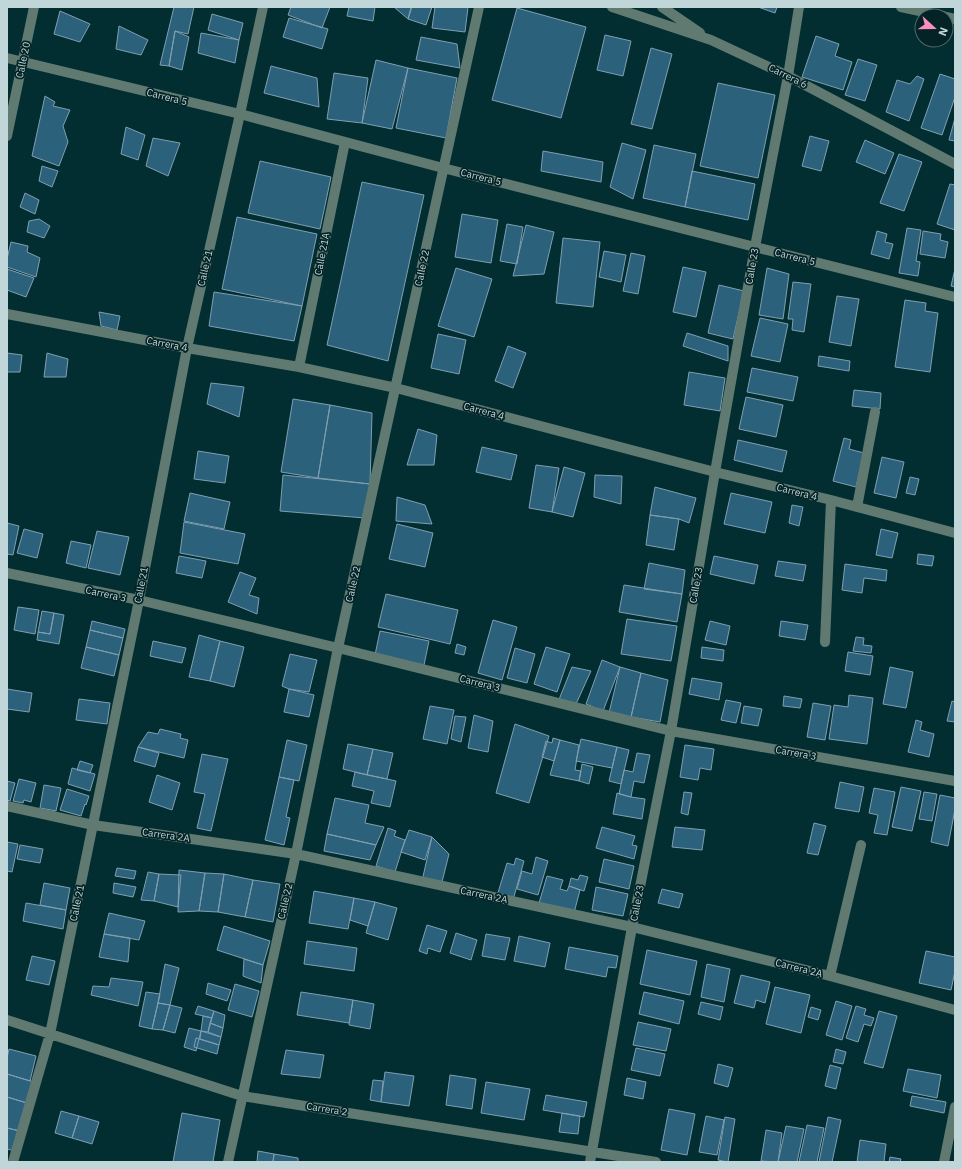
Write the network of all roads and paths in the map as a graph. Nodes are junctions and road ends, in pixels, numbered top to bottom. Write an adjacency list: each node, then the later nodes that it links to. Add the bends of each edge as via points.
1 (34, 7): 11 (street, Calle 20)
2 (262, 7): 13 (street, Calle 21)
3 (479, 7): 17 (street, Calle 22)
4 (612, 7): 9 (street, Carrera 6)
5 (662, 7): 9 (street)
6 (799, 7): 12 (street, Calle 23)
7 (901, 7): 8 (street)
8 (914, 10)
9 (710, 40): 12 (street, Carrera 6)
10 (7, 58): 11 (street, Carrera 5)
11 (22, 62): 13 (street, Carrera 5); 14 (street, Calle 20)
12 (788, 76): 16 (street, Carrera 6); 18 (street, Calle 23)
13 (240, 114): 15 (street, Carrera 5); 21 (street, Calle 21)
14 (7, 136)
15 (345, 142): 17 (street, Carrera 5); 22 (street, Calle 21A)
16 (955, 164)
17 (443, 168): 18 (street, Carrera 5); 23 (street, Calle 22)
18 (755, 247): 19 (street, Carrera 5); 25 (street, Calle 23)
19 (955, 297)
20 (7, 314): 21 (street, Carrera 4)
21 (187, 348): 22 (street, Carrera 4); 30 (street, Calle 21)
22 (299, 367): 23 (street, Carrera 4)
23 (396, 388): 25 (street, Carrera 4); 32 (street, Calle 22)
24 (875, 412): 27 (street)
25 (715, 472): 26 (street, Carrera 4); 33 (street, Calle 23)
26 (831, 500): 27 (street, Carrera 4); 31 (street)
27 (857, 508): 28 (street, Carrera 4)
28 (955, 533)
29 (7, 573): 30 (street, Carrera 3)
30 (139, 600): 32 (street, Carrera 3); 36 (street, Calle 21)
31 (825, 642)
32 (338, 648): 33 (street, Carrera 3); 38 (street, Calle 22)
33 (671, 731): 34 (street, Carrera 3); 39 (street, Calle 23)
34 (955, 781)
35 (7, 806): 36 (street, Carrera 2A)
36 (93, 825): 38 (street, Carrera 2A); 43 (street, Calle 21)
37 (861, 845): 40 (street)
38 (296, 854): 39 (street, Carrera 2A); 44 (street, Calle 22)
39 (632, 928): 40 (street, Carrera 2A); 46 (street, Calle 23)
40 (830, 976): 41 (street, Carrera 2A)
41 (955, 1010)
42 (7, 1020): 43 (street, Carrera 2)
43 (50, 1034): 44 (street, Carrera 2); 47 (street, Calle 21)
44 (242, 1096): 46 (street, Carrera 2); 48 (street, Calle 22)
45 (955, 1107): 51 (street)
46 (591, 1151): 49 (street, Calle 23); 50 (street, Carrera 2)
47 (13, 1162)
48 (228, 1162)
49 (590, 1162)
50 (656, 1162)
51 (944, 1162)

